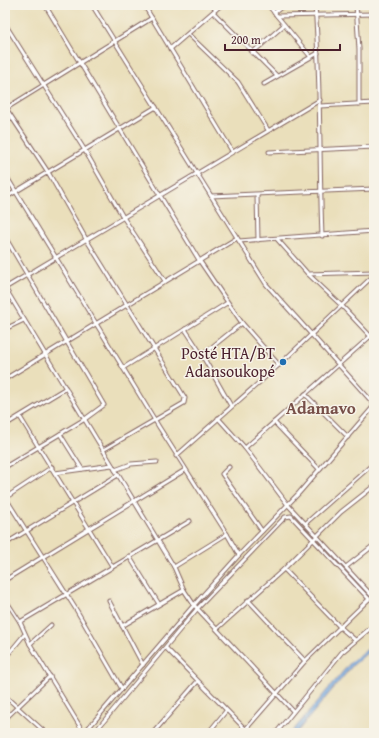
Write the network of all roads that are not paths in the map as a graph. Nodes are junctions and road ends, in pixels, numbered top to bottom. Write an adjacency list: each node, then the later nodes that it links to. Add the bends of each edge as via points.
1 (45, 5): 26 (street)
2 (92, 5): 21 (street)
3 (144, 5): 17 (street)
4 (212, 5): 10 (street)
5 (221, 5): 10 (street)
6 (268, 5): 12 (street)
7 (284, 5): 12 (street)
8 (315, 5): 15 (street)
9 (356, 5): 13 (street)
10 (216, 10): 11 (street)
11 (213, 12): 20 (street); 23 (street)
12 (274, 13): 16 (street)
13 (356, 14): 14 (street); 15 (street); 32 (street)
14 (374, 14)
15 (316, 15): 16 (street); 24 (street)
16 (277, 16): 19 (street)
17 (152, 18): 21 (street); 22 (street)
18 (5, 24): 29 (street)
19 (284, 25): 23 (street); 25 (street)
20 (188, 34): 22 (street); 37 (street, via 238,82)
21 (115, 41): 26 (street); 34 (street)
22 (170, 49): 41 (street)
23 (252, 53): 27 (street)
24 (318, 53): 25 (street); 30 (street)
25 (310, 56): 27 (street)
26 (80, 63): 29 (street); 36 (street)
27 (277, 76): 28 (street)
28 (264, 84)
29 (43, 85): 35 (street); 39 (street)
30 (320, 100): 33 (street); 37 (street)
31 (374, 103): 32 (street)
32 (359, 104): 33 (street)
33 (320, 106): 40 (street)
34 (156, 107): 36 (street); 44 (street)
35 (5, 108): 43 (street)
36 (120, 129): 39 (street); 49 (street)
37 (268, 130): 41 (street)
38 (374, 147): 40 (street)
39 (84, 149): 43 (street); 53 (street)
40 (319, 149): 42 (street); 48 (street)
41 (232, 151): 44 (street)
42 (269, 152)
43 (48, 172): 47 (street); 57 (street)
44 (197, 172): 49 (street); 51 (street)
45 (5, 174): 47 (street)
46 (374, 189): 48 (street)
47 (16, 192): 52 (street); 61 (street)
48 (320, 193): 50 (street); 55 (street)
49 (161, 194): 53 (street); 62 (street)
50 (257, 195): 51 (street); 60 (street)
51 (211, 196): 58 (street)
52 (5, 198)
53 (122, 217): 57 (street); 67 (street)
54 (374, 231): 55 (street)
55 (322, 236): 59 (street)
56 (5, 237): 64 (street)
57 (86, 239): 61 (street); 69 (street)
58 (238, 239): 60 (street); 62 (street); 77 (street, via 266,284)
59 (277, 239): 60 (street); 65 (street)
60 (258, 240)
61 (55, 258): 64 (street); 72 (street)
62 (199, 260): 67 (street); 68 (street)
63 (374, 273): 65 (street); 66 (street)
64 (28, 274): 71 (street, via 5,288); 80 (street)
65 (308, 274): 70 (street)
66 (373, 280): 70 (street)
67 (164, 281): 69 (street)
68 (227, 303): 73 (street); 75 (street)
69 (127, 305): 72 (street); 81 (street)
70 (342, 306): 77 (street); 78 (street)
71 (24, 320): 74 (street); 82 (street)
72 (95, 323): 80 (street); 86 (street)
73 (242, 323): 83 (street); 85 (street)
74 (5, 329)
75 (185, 329): 81 (street); 83 (street)
76 (374, 332): 78 (street)
77 (312, 333): 84 (street); 85 (street)
78 (370, 336): 79 (street); 84 (street)
79 (374, 340)
80 (66, 341): 82 (street); 94 (street, via 104,403 103,408)
81 (154, 349): 86 (street); 95 (street, via 185,400)
82 (45, 353): 87 (street); 88 (street)
83 (202, 355): 91 (street)
84 (340, 364): 89 (street); 90 (street)
85 (279, 365): 91 (street)
86 (123, 368): 95 (street)
87 (5, 379)
88 (66, 388): 92 (street); 94 (street)
89 (305, 394): 96 (street); 99 (street)
90 (374, 405): 99 (street)
91 (232, 406): 93 (street)
92 (20, 417): 97 (street); 100 (street)
93 (218, 418): 101 (street); 103 (street)
94 (85, 419): 98 (street); 102 (street)
95 (154, 420): 102 (street); 103 (street)
96 (274, 422): 101 (street); 113 (street)
97 (5, 425)
98 (60, 434): 100 (street); 110 (street)
99 (348, 437): 113 (street)
100 (39, 447): 107 (street); 109 (street)
101 (245, 448): 120 (street)
102 (103, 450): 106 (street)
103 (176, 456): 112 (street)
104 (157, 462): 111 (street, via 131,464)
105 (374, 463): 122 (street)
106 (112, 465): 110 (street); 111 (street)
107 (52, 467): 114 (street); 117 (street)
108 (228, 467): 124 (street, via 222,474)
109 (5, 468)
110 (82, 469): 114 (street)
111 (115, 470): 115 (street)
112 (185, 470): 118 (street); 126 (street)
113 (320, 470): 120 (street)
114 (55, 473): 119 (street)
115 (118, 475): 118 (street); 119 (street)
116 (374, 486): 127 (street, via 341,512)
117 (5, 498): 125 (street)
118 (134, 501): 123 (street); 128 (street)
119 (73, 502): 123 (street); 125 (street)
120 (288, 505): 122 (street); 124 (street)
121 (190, 521): 128 (street)
122 (306, 523): 127 (street)
123 (89, 528): 134 (street); 135 (street)
124 (262, 531): 132 (street)
125 (26, 532): 130 (street); 134 (street)
126 (227, 534): 132 (street); 136 (street)
127 (317, 536): 129 (street); 137 (street)
128 (157, 540): 133 (street); 136 (street)
129 (312, 540): 138 (street); 144 (street); 149 (street, via 291,516 285,517)
130 (5, 544)
131 (374, 545): 137 (street)
132 (239, 555): 148 (street)
133 (129, 556): 135 (street); 147 (street)
134 (42, 557): 139 (street); 141 (street)
135 (112, 566): 141 (street)
136 (174, 567): 140 (street)
137 (346, 567): 142 (street)
138 (284, 569): 145 (street); 154 (street)
139 (5, 580)
140 (184, 590): 147 (street); 148 (street)
141 (65, 593): 150 (street); 167 (street)
142 (374, 596): 144 (street)
143 (5, 599): 150 (street)
144 (369, 599): 154 (street)
145 (248, 600): 156 (street); 163 (street)
146 (108, 601): 153 (street)
147 (158, 604): 153 (street)
148 (194, 606): 149 (street); 164 (street)
149 (197, 609): 156 (street); 161 (street)
150 (20, 622): 158 (street)
151 (51, 625): 160 (street)
152 (374, 625): 155 (street)
153 (122, 626): 164 (street)
154 (340, 627): 159 (street); 163 (street)
155 (370, 628): 157 (street); 159 (street)
156 (217, 629): 168 (street)
157 (374, 632)
158 (24, 635): 160 (street); 162 (street)
159 (356, 640): 172 (street, via 342,652)
160 (30, 644): 165 (street)
161 (166, 648): 166 (street); 177 (street)
162 (5, 658)
163 (305, 661): 168 (street)
164 (143, 665): 167 (street)
165 (50, 676): 170 (street); 176 (street)
166 (198, 682): 171 (street); 178 (street)
167 (122, 689): 176 (street)
168 (276, 693): 172 (street); 174 (street)
169 (5, 696): 170 (street)
170 (18, 706): 173 (street); 175 (street)
171 (226, 711): 174 (street); 179 (street)
172 (293, 711): 181 (street)
173 (5, 719)
174 (245, 730): 180 (street)
175 (46, 733)
176 (84, 733)
177 (94, 733)
178 (153, 733)
179 (208, 733)
180 (249, 733)
181 (276, 733)

